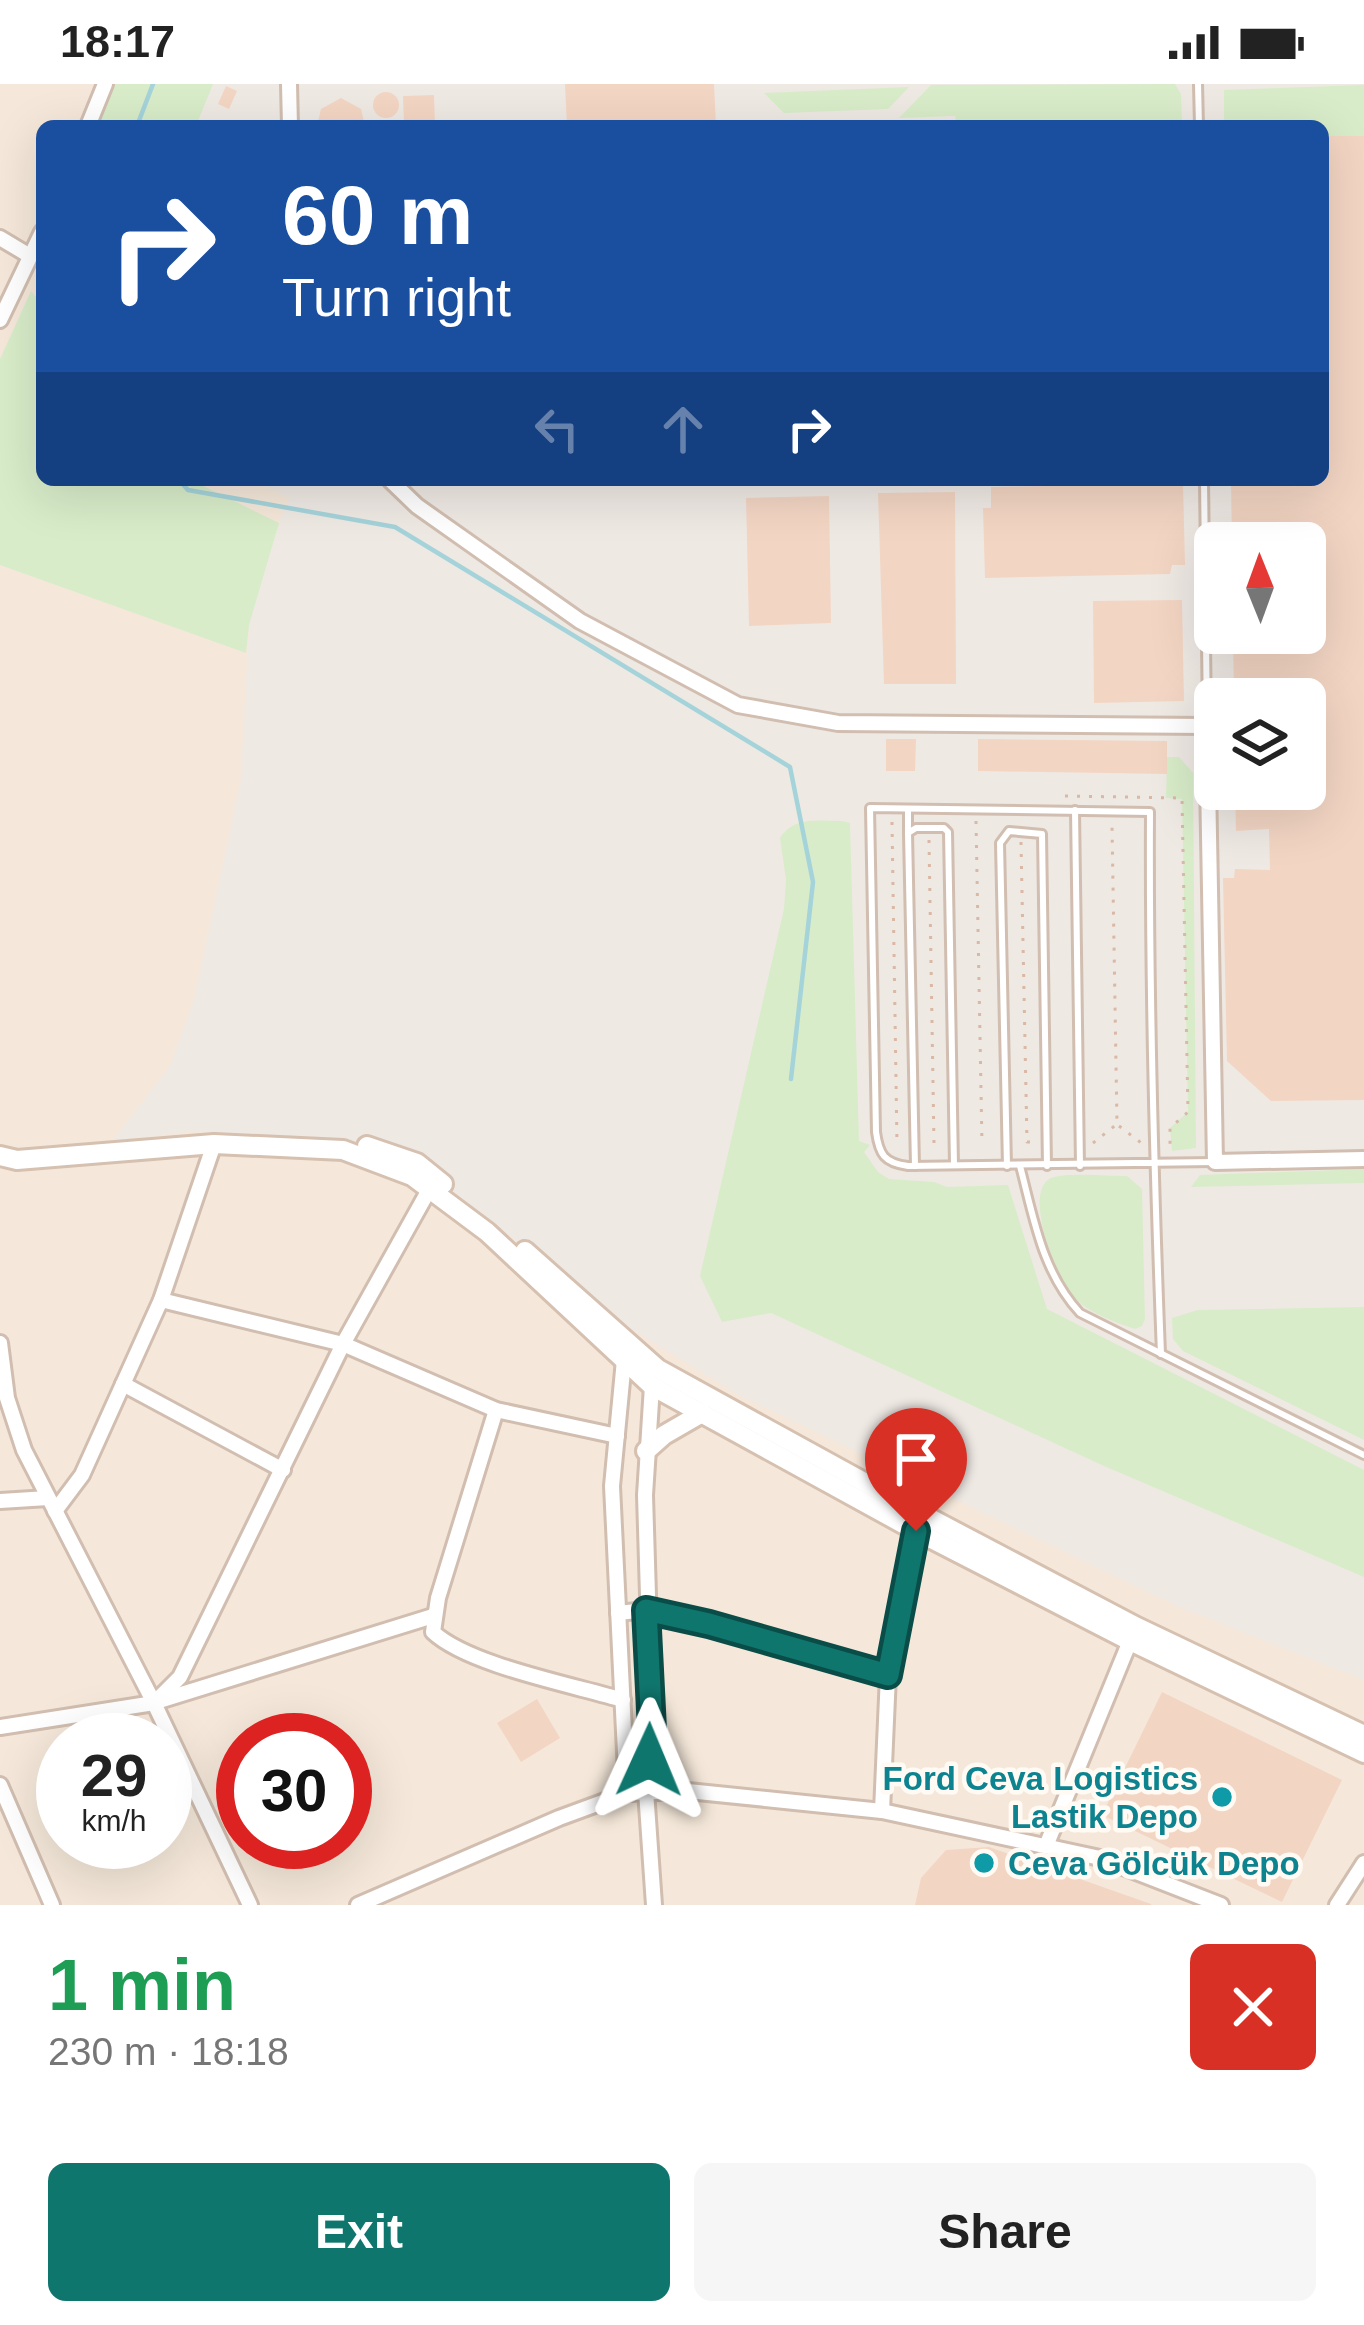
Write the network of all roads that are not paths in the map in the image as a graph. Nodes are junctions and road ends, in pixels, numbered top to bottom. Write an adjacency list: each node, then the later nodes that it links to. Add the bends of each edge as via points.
1 (105, 84): 4 (street)
2 (289, 84): 5 (street)
3 (1198, 84): 6 (lane)
4 (90, 120)
5 (290, 120)
6 (1199, 120)
7 (0, 238): 9 (street)
8 (36, 244): 9 (street)
9 (30, 256): 10 (street)
10 (0, 320)
11 (396, 486): 14 (street, via 580,621 738,705 838,723)
12 (1204, 486): 13 (lane)
13 (1207, 678)
14 (1194, 726)
15 (908, 808): 16 (lane); 20 (lane); 27 (lane, via 870,808 875,1132 882,1156)
16 (934, 809): 17 (lane); 19 (lane)
17 (1075, 810): 26 (lane, via 1150,812); 32 (lane)
18 (1209, 810): 25 (street)
19 (932, 828): 20 (lane); 28 (lane, via 948,832)
20 (908, 833): 27 (lane)
21 (0, 1144): 59 (main road, via 20,1149 194,1131 345,1139 417,1163 658,1369 1137,1627)
22 (214, 1144): 23 (main road); 33 (main road, via 343,1150); 34 (street)
23 (0, 1156)
24 (1364, 1159): 25 (street)
25 (1215, 1162): 26 (lane)
26 (1154, 1165): 32 (lane); 37 (lane)
27 (915, 1166): 28 (lane)
28 (954, 1166): 29 (lane)
29 (1007, 1166): 30 (lane); 31 (lane, via 1000,843 1020,830 1042,834)
30 (1020, 1166): 31 (lane); 37 (lane, via 1058,1289 1080,1313)
31 (1047, 1166): 32 (lane)
32 (1080, 1166)
33 (430, 1188): 36 (street); 38 (main road)
34 (160, 1300): 36 (street); 39 (street)
35 (0, 1343): 41 (street)
36 (343, 1344): 42 (street); 47 (street)
37 (1160, 1354): 46 (lane)
38 (624, 1360): 40 (main road); 44 (street)
39 (123, 1384): 47 (street); 49 (street, via 82,1474)
40 (652, 1386): 43 (main road); 45 (street)
41 (4, 1398): 49 (street)
42 (496, 1410): 44 (street); 53 (street)
43 (702, 1414): 45 (main road); 50 (main road)
44 (617, 1436): 52 (street)
45 (646, 1451): 51 (street)
46 (1364, 1455)
47 (283, 1470): 57 (street, via 180,1677)
48 (0, 1501): 49 (street)
49 (51, 1504): 57 (street)
50 (916, 1531): 54 (main road); 55 (street)
51 (646, 1610): 52 (street); 55 (street); 62 (street)
52 (618, 1613): 56 (street)
53 (433, 1616): 56 (street, via 433,1632 446,1645); 57 (street)
54 (1130, 1641): 60 (main road); 65 (street)
55 (888, 1675): 64 (street)
56 (623, 1700): 63 (street)
57 (154, 1703): 58 (street); 68 (street)
58 (0, 1727)
59 (1364, 1735)
60 (1364, 1753)
61 (0, 1785): 67 (street)
62 (646, 1791): 63 (street); 64 (street); 70 (street)
63 (627, 1793): 69 (street)
64 (882, 1811): 65 (street)
65 (1046, 1846): 71 (street)
66 (1364, 1863): 72 (street)
67 (52, 1905)
68 (250, 1905)
69 (358, 1905)
70 (654, 1905)
71 (1221, 1905)
72 (1337, 1905)

